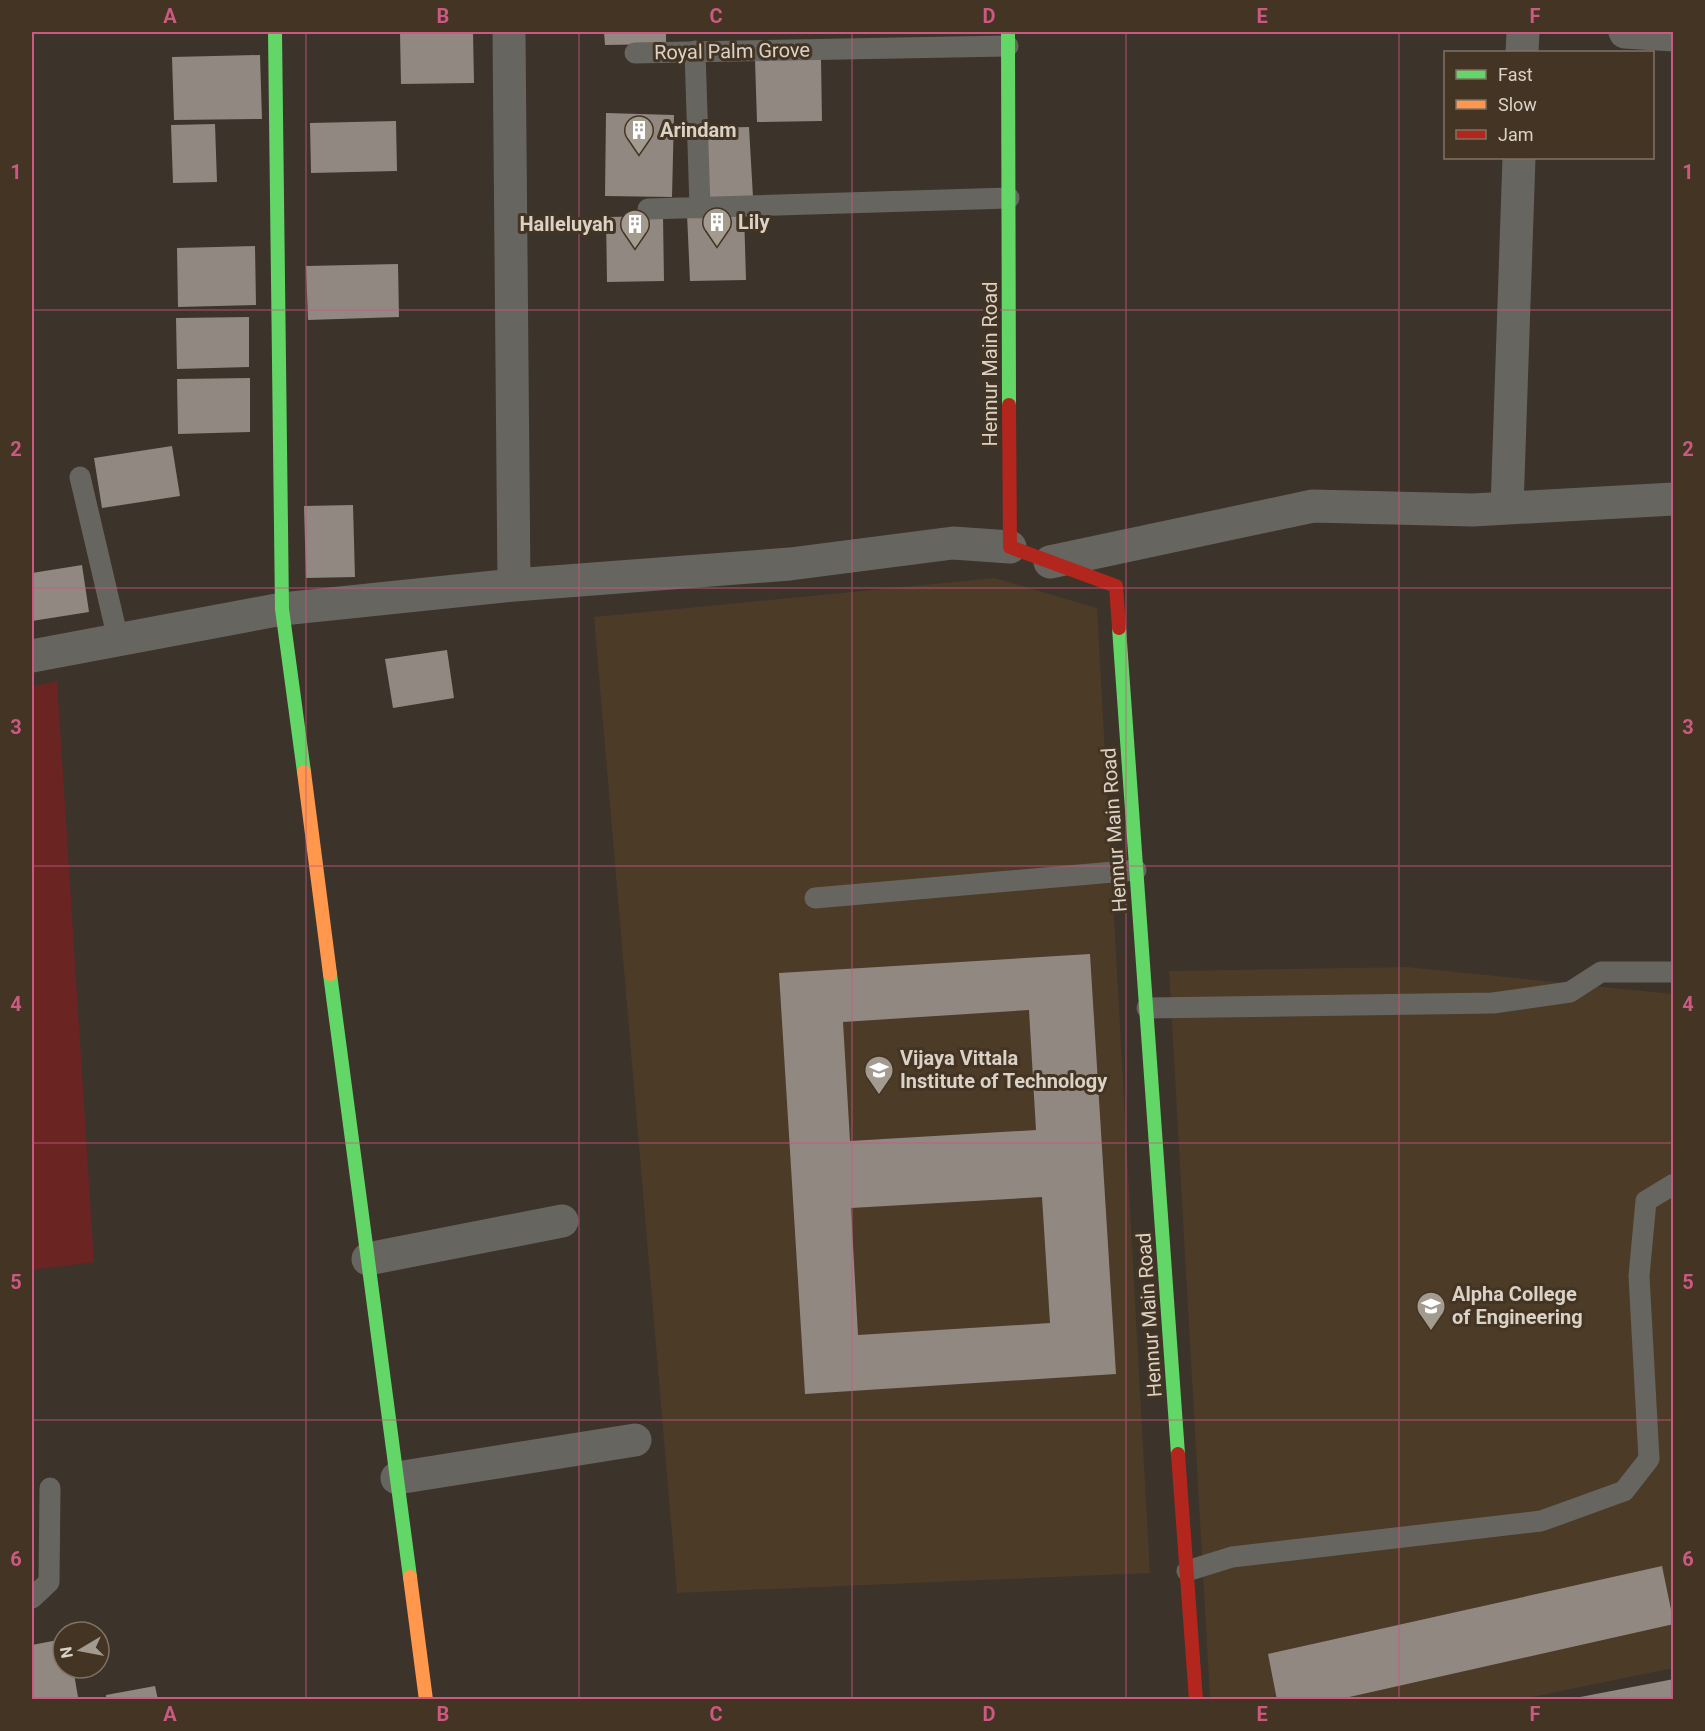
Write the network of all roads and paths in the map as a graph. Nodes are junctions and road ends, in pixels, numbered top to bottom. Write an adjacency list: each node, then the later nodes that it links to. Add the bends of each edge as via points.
1 (276, 32): 20 (main road)
2 (509, 32): 19 (street)
3 (1523, 32): 8 (street)
4 (1624, 32): 5 (street)
5 (1674, 35)
6 (1008, 39): 7 (lane, Royal Palm Grove); 11 (main road, Hennur Main Road)
7 (695, 51): 9 (lane, Royal Palm Grove); 12 (lane)
8 (1522, 51)
9 (635, 53)
10 (1519, 159): 16 (street)
11 (1009, 198): 12 (lane); 17 (main road, Hennur Main Road)
12 (700, 208): 13 (lane)
13 (648, 209)
14 (80, 477): 21 (lane)
15 (1674, 499): 16 (street)
16 (1507, 508): 18 (street, via 1313,506)
17 (1010, 547): 18 (main road, Hennur Main Road); 19 (street, via 953,543 790,564)
18 (1050, 562): 23 (main road, Hennur Main Road, via 1116,586)
19 (514, 585): 20 (street)
20 (282, 609): 21 (street); 29 (main road)
21 (118, 639): 22 (street)
22 (32, 656)
23 (1136, 870): 24 (lane); 26 (main road, Hennur Main Road)
24 (815, 898)
25 (1674, 972): 26 (lane, via 1601,972 1570,992 1493,1003)
26 (1147, 1008): 33 (main road, Hennur Main Road)
27 (1674, 1184): 33 (lane, via 1646,1201 1639,1276 1649,1459 1624,1491 1541,1521 1232,1557)
28 (562, 1221): 29 (street)
29 (368, 1258): 31 (main road)
30 (635, 1440): 31 (street)
31 (397, 1478): 35 (main road)
32 (50, 1488): 34 (lane, via 49,1581)
33 (1187, 1571): 36 (main road, Hennur Main Road)
34 (32, 1598)
35 (426, 1700)
36 (1196, 1700)

